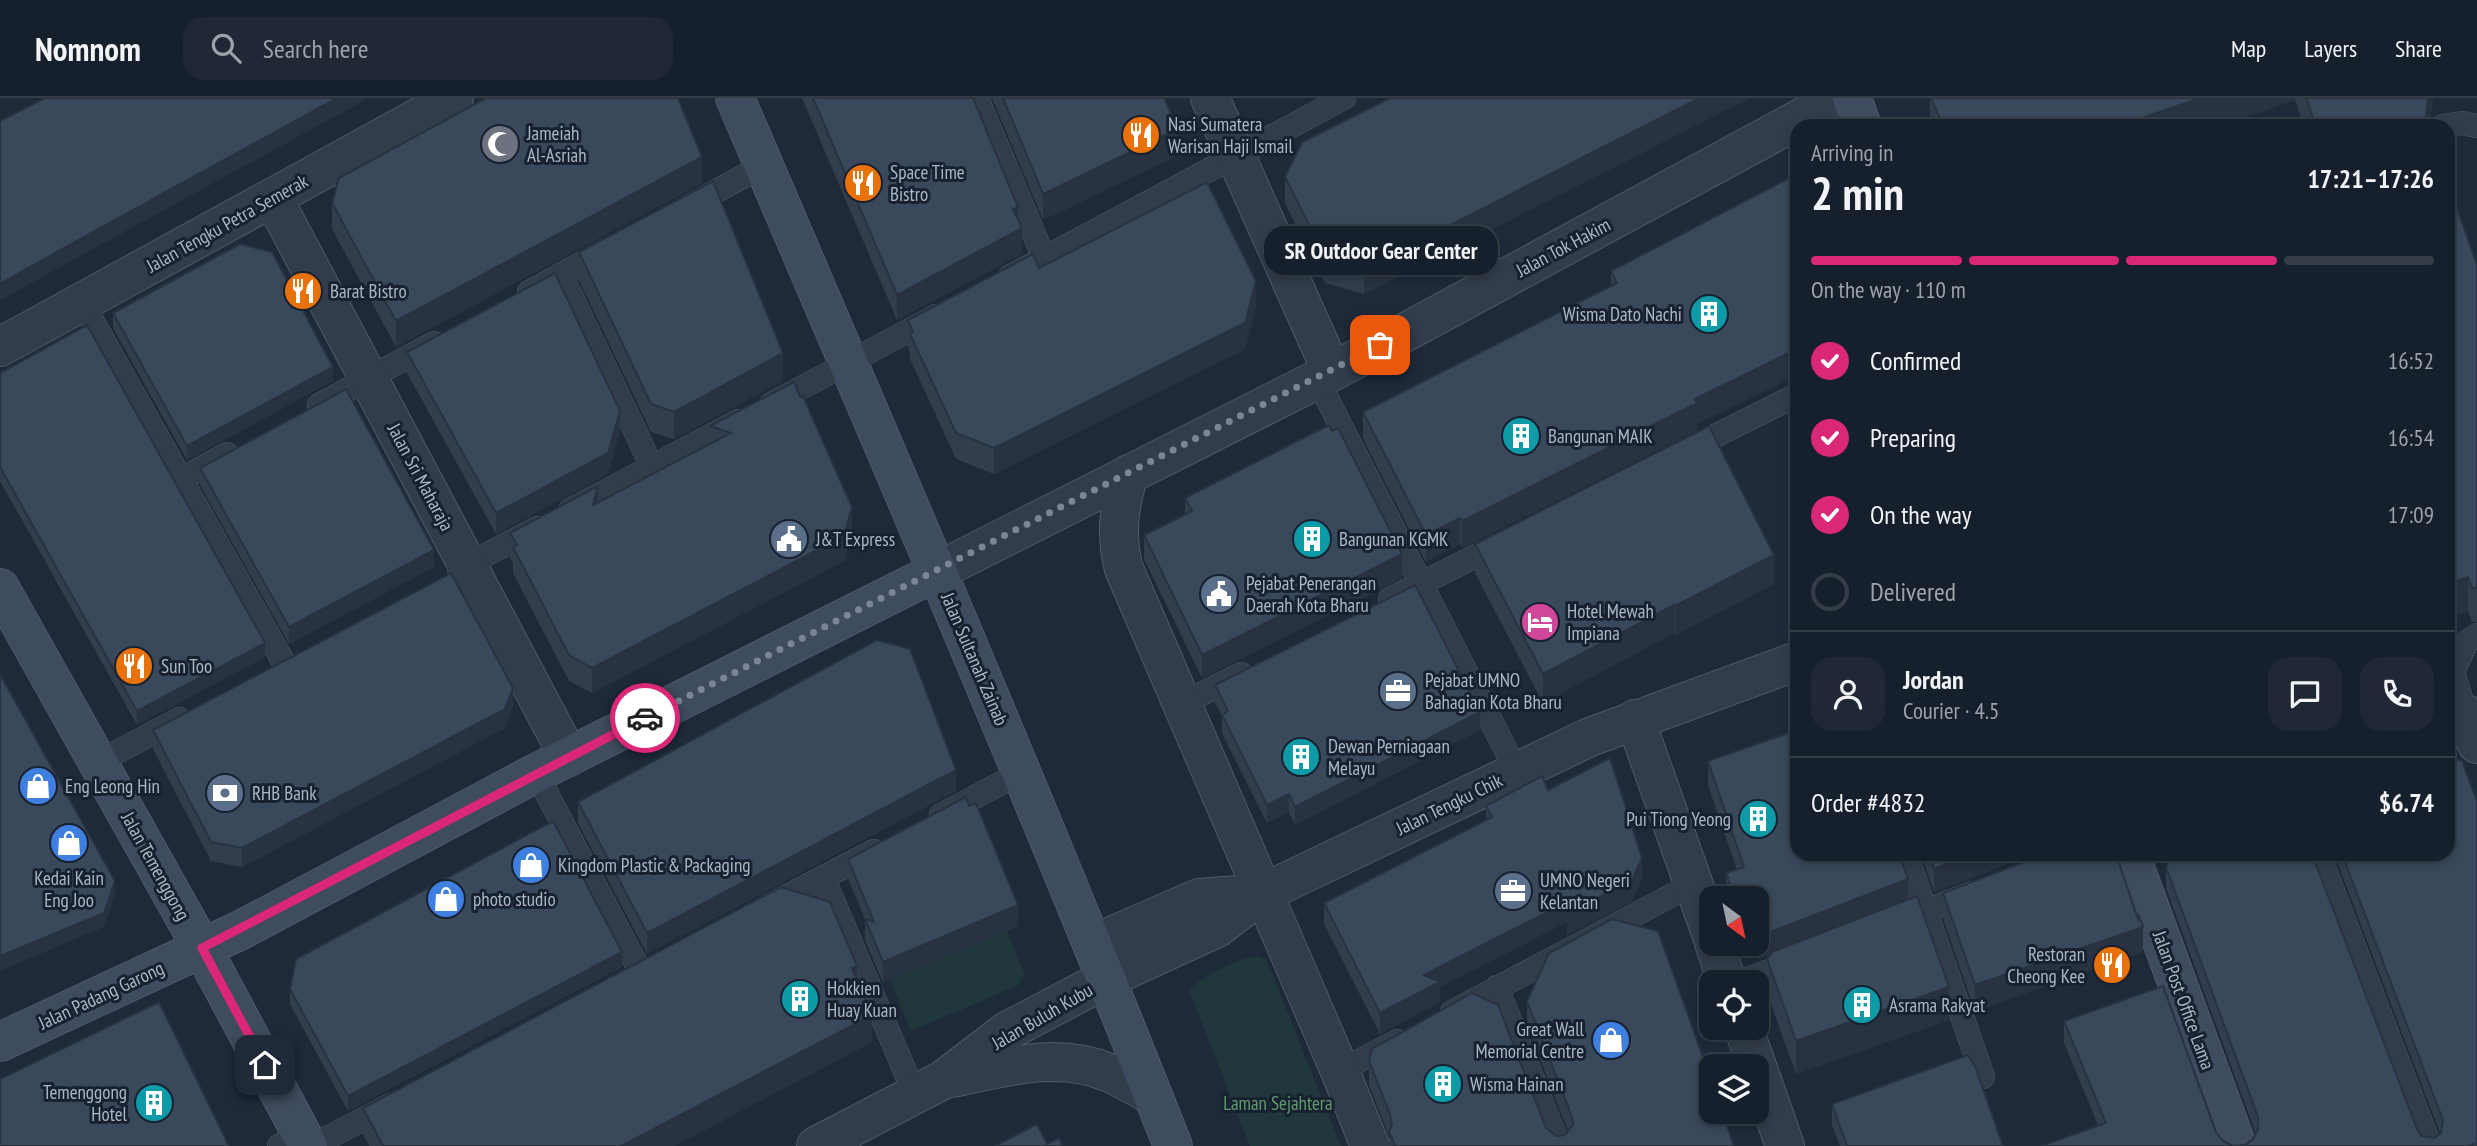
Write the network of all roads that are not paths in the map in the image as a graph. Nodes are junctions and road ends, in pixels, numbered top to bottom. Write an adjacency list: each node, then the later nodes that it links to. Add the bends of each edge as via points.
1 (454, 98): 15 (street, Jalan Tengku Petra Semerak)
2 (735, 98): 14 (street, Jalan Sultanah Zainab)
3 (977, 98): 18 (lane)
4 (1210, 98): 13 (street)
5 (1344, 98): 13 (lane)
6 (1838, 98): 8 (street, Jalan Tok Hakim)
7 (1852, 98): 9 (street)
8 (1799, 119)
9 (1860, 119)
10 (1790, 124): 27 (street, Jalan Tok Hakim)
11 (2455, 124): 12 (lane)
12 (2477, 126)
13 (1236, 156): 18 (lane); 27 (street)
14 (764, 165): 16 (lane); 26 (street, Jalan Sultanah Zainab)
15 (273, 198): 22 (street, Jalan Tengku Petra Semerak); 28 (street, Jalan Sri Maharaja)
16 (669, 216)
17 (621, 242): 19 (lane)
18 (1044, 258): 20 (lane)
19 (561, 274): 21 (lane); 33 (lane)
20 (995, 284)
21 (513, 300)
22 (82, 302): 25 (street, Jalan Tengku Petra Semerak); 35 (lane)
23 (959, 304): 26 (lane)
24 (453, 332): 28 (lane)
25 (0, 347)
26 (849, 362): 33 (lane); 37 (street, Jalan Sultanah Zainab)
27 (1324, 375): 34 (street, Jalan Tok Hakim); 39 (lane)
28 (369, 378): 30 (lane); 38 (street, Jalan Sri Maharaja)
29 (1790, 399): 32 (lane)
30 (298, 416)
31 (251, 441): 35 (lane)
32 (1669, 460)
33 (652, 467): 38 (lane)
34 (1129, 474): 37 (street, Jalan Tok Hakim); 50 (street, via 1121,502 1118,547)
35 (181, 479): 45 (lane)
36 (1520, 534): 39 (lane)
37 (938, 571): 55 (street, Jalan Tok Hakim); 56 (street, Jalan Sultanah Zainab)
38 (455, 572): 55 (street, Jalan Sri Maharaja)
39 (1420, 584): 41 (lane); 57 (lane)
40 (0, 587): 54 (street, Jalan Temenggong)
41 (1373, 608)
42 (2477, 635): 47 (lane, via 2467,642)
43 (309, 650): 45 (lane)
44 (1266, 662): 50 (lane)
45 (284, 663): 48 (lane)
46 (1790, 664): 52 (street, Jalan Tengku Chik)
47 (2455, 668)
48 (261, 675)
49 (2455, 682): 53 (lane)
50 (1182, 704): 66 (street)
51 (203, 706): 54 (lane)
52 (1635, 719): 57 (street, Jalan Tengku Chik); 64 (street)
53 (2464, 726)
54 (98, 762): 72 (street, Jalan Temenggong)
55 (553, 765): 72 (street, Jalan Tok Hakim); 76 (lane)
56 (1022, 772): 58 (lane); 71 (street, Jalan Sultanah Zainab)
57 (1517, 772): 66 (street, Jalan Tengku Chik)
58 (917, 828)
59 (893, 840): 63 (lane)
60 (1908, 861): 68 (lane)
61 (2133, 861): 95 (street, Jalan Post Office Lama)
62 (2322, 861): 96 (lane)
63 (823, 877): 69 (lane); 85 (lane)
64 (1693, 884): 67 (street); 79 (lane)
65 (1991, 885): 68 (lane)
66 (1264, 893): 71 (street, Jalan Tengku Chik, via 1199,898); 77 (street, Jalan Tengku Chik, via 1217,928); 83 (street)
67 (1699, 900)
68 (1926, 911): 70 (lane); 84 (lane)
69 (750, 915)
70 (1876, 930)
71 (1093, 944): 77 (street, Jalan Sultanah Zainab)
72 (202, 948): 82 (street, Jalan Padang Garong); 89 (street, Jalan Temenggong)
73 (1814, 953): 75 (lane)
74 (665, 960): 76 (lane)
75 (1769, 971)
76 (641, 973): 78 (lane)
77 (1108, 978): 85 (street, Jalan Buluh Kubu, via 1007,1031); 87 (street, Jalan Sultanah Zainab)
78 (616, 986)
79 (1497, 987): 80 (lane); 93 (lane)
80 (1437, 1019)
81 (1413, 1032): 83 (lane)
82 (0, 1042)
83 (1340, 1070): 92 (street)
84 (1983, 1077)
85 (929, 1088): 87 (street, Jalan Buluh Kubu, via 1029,1062 1060,1061 1110,1073); 90 (street, Jalan Buluh Kubu)
86 (409, 1095): 89 (lane)
87 (1153, 1096): 91 (street, Jalan Sultanah Zainab)
88 (1769, 1100): 94 (street)
89 (300, 1143)
90 (816, 1146)
91 (1173, 1146)
92 (1370, 1146)
93 (1559, 1146)
94 (1785, 1146)
95 (2237, 1146)
96 (2430, 1146)

